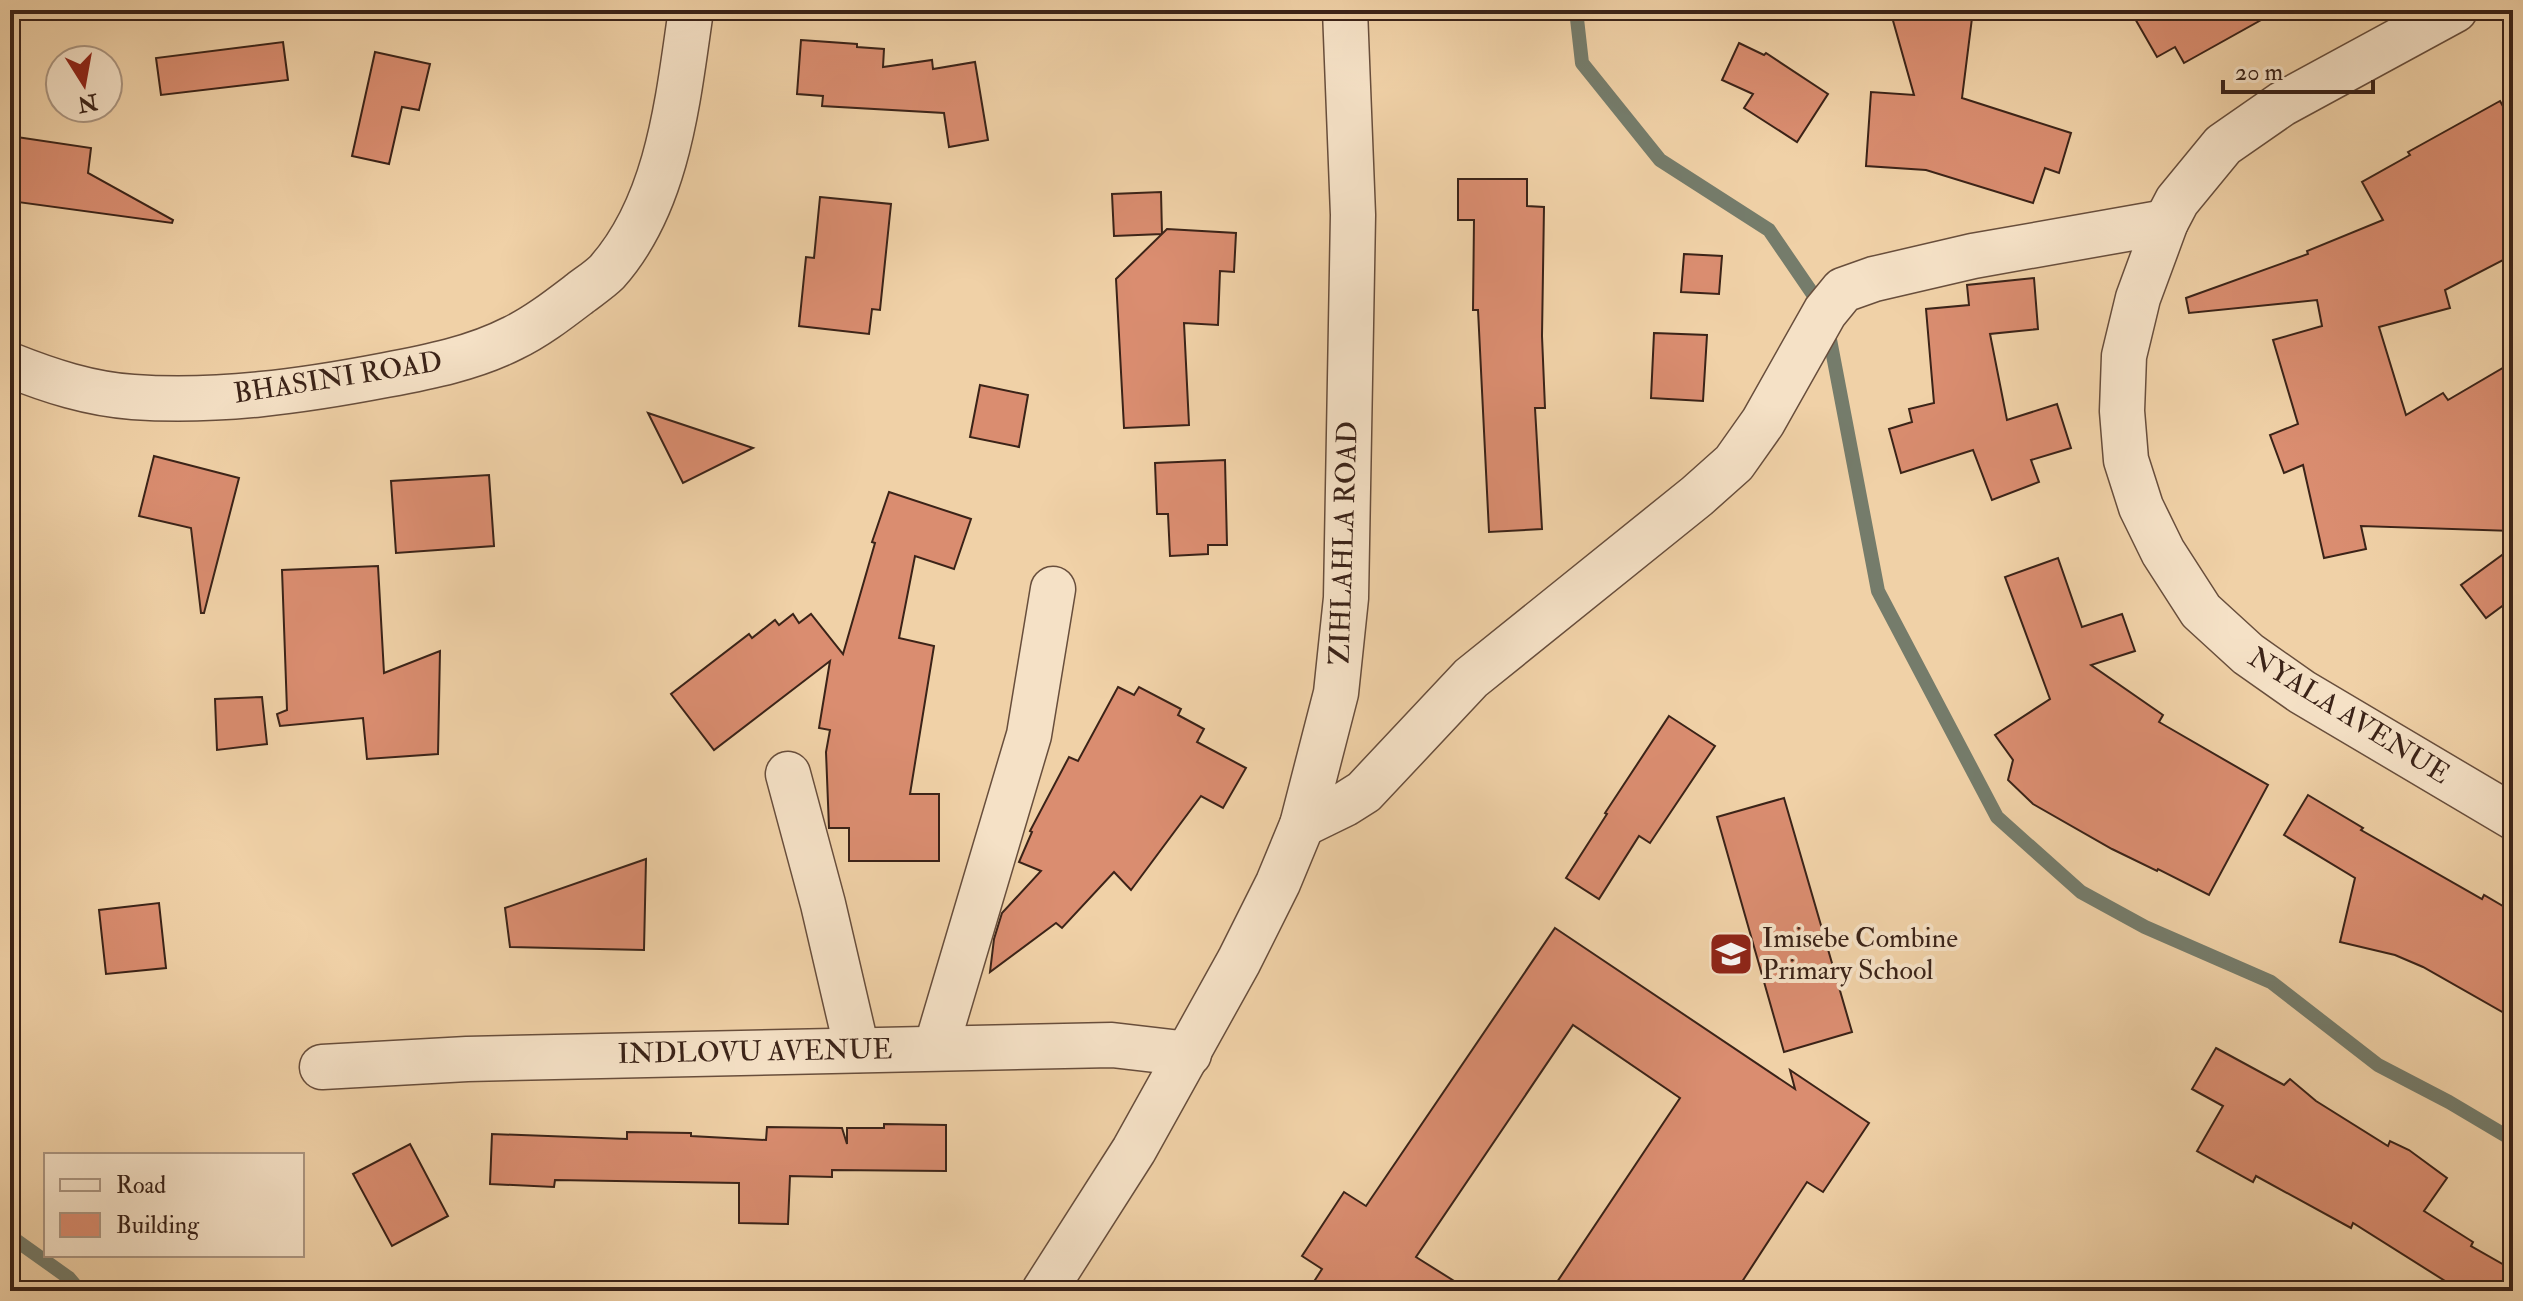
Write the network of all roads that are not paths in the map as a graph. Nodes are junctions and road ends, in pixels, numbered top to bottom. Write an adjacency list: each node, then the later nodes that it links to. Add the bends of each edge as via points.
1 (691, 10): 5 (street, BHASINI ROAD, via 664,164 638,226 606,272 513,339 442,364 383,376 207,398 132,397 74,388)
2 (1345, 10): 9 (street, ZIHLAHLA ROAD, via 1353,215 1346,598 1336,693)
3 (2455, 10): 4 (street, NYALA AVENUE, via 2282,104 2223,145)
4 (2166, 222): 8 (street, NYALA AVENUE, via 2124,356 2122,411 2126,460 2163,552 2201,611 2248,654 2302,692); 9 (street, via 1973,256 1843,290 1734,463 1471,678 1364,792)
5 (10, 365)
6 (1053, 589): 10 (street, via 1029,735)
7 (788, 774): 11 (street)
8 (2513, 817)
9 (1302, 825): 12 (street, ZIHLAHLA ROAD)
10 (936, 1048): 11 (street, INDLOVU AVENUE); 12 (street, INDLOVU AVENUE, via 1112,1045)
11 (857, 1050): 13 (street, INDLOVU AVENUE)
12 (1189, 1054): 14 (street, ZIHLAHLA ROAD)
13 (322, 1067)
14 (1044, 1291)

